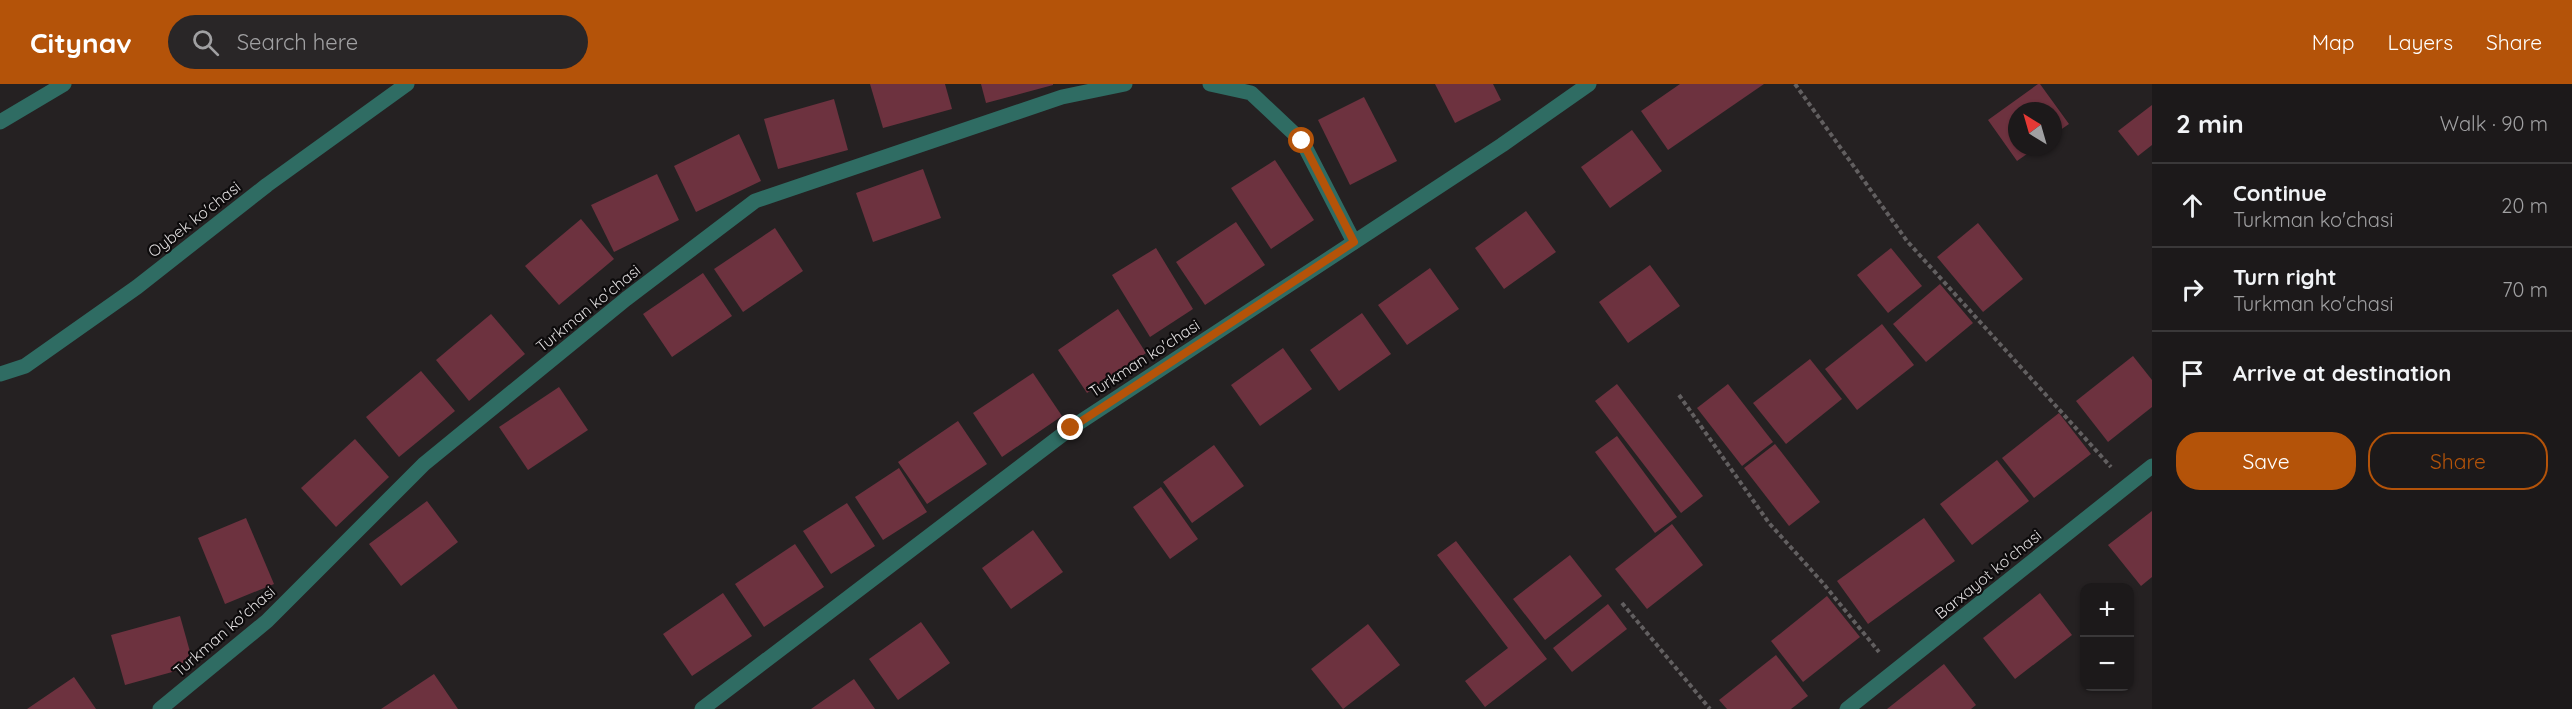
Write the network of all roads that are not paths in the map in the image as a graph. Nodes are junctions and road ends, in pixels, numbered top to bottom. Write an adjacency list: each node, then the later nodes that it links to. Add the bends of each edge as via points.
1 (64, 84): 6 (street)
2 (407, 84): 8 (street, Oybek ko'chasi, via 267,184 137,287 25,366)
3 (1125, 84): 10 (street, Turkman ko'chasi, via 1062,97 755,201 626,299 424,464 267,621)
4 (1210, 84): 7 (street, via 1251,93 1302,141)
5 (1589, 84): 7 (street, Turkman ko'chasi)
6 (0, 122)
7 (1354, 242): 11 (street, Turkman ko'chasi, via 1071,428)
8 (0, 374)
9 (2152, 466): 12 (street, Barxayot ko'chasi)
10 (160, 709)
11 (702, 709)
12 (1847, 709)

